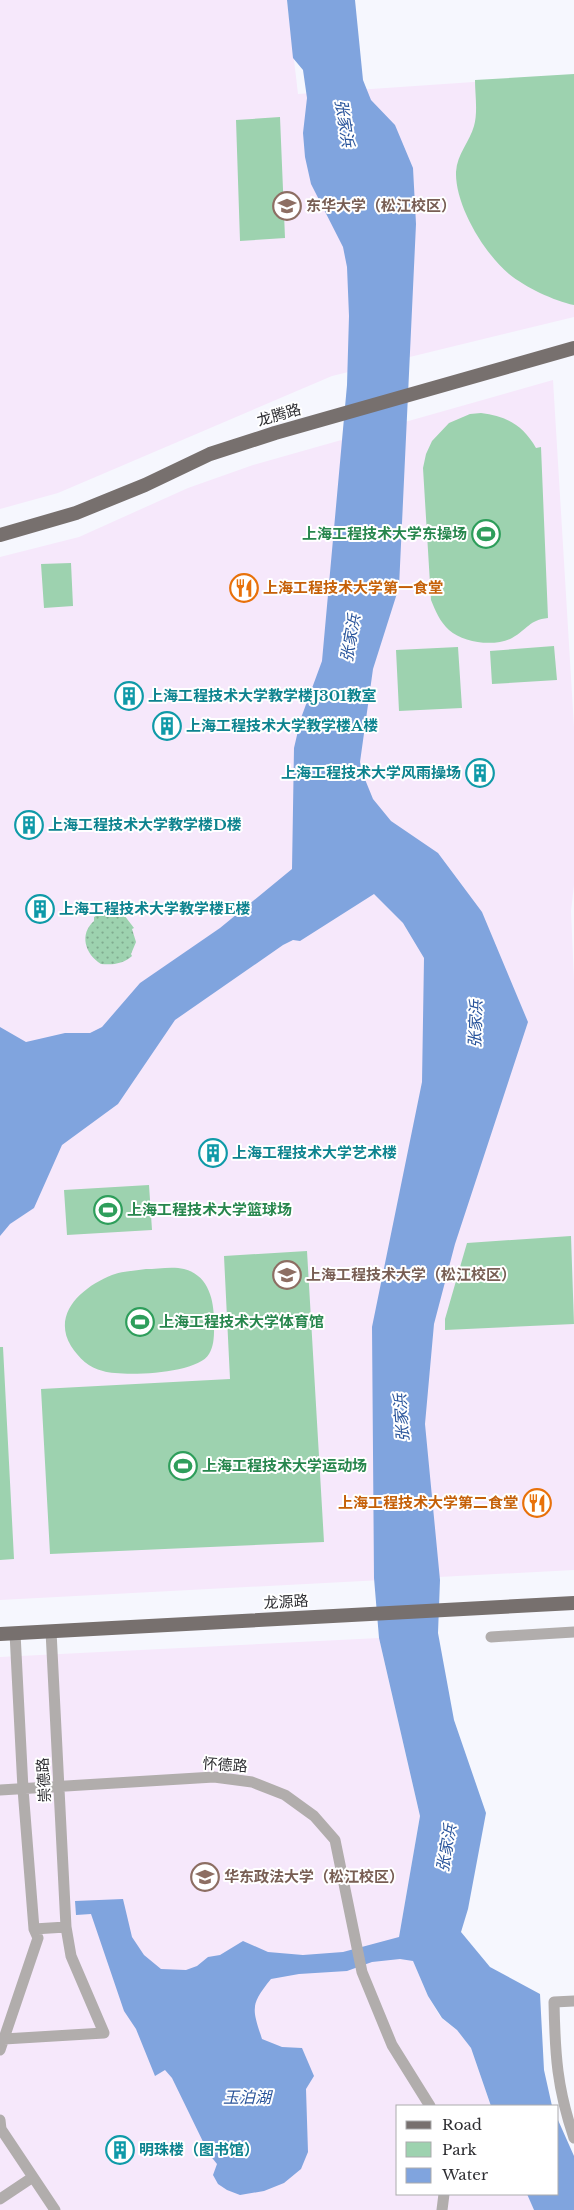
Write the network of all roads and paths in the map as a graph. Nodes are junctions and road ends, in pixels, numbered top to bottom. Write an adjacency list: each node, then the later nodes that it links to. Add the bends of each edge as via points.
1 (574, 348): 2 (main road, 龙腾路, via 210,454 76,513)
2 (0, 535)
3 (574, 1603): 4 (main road, 龙源路)
4 (51, 1632): 6 (main road, 龙源路); 9 (street, 崇德路)
5 (574, 1632): 8 (street)
6 (15, 1633): 7 (main road, 龙源路); 10 (street, 崇德路)
7 (0, 1634)
8 (491, 1637)
9 (59, 1786): 10 (street, 怀德路); 12 (street, 崇德路); 16 (street, 怀德路, via 214,1777 252,1782 285,1795 314,1816 335,1840 362,1972 392,2045)
10 (23, 1789): 11 (street, 怀德路); 13 (street, 崇德路)
11 (0, 1790)
12 (66, 1927): 13 (street); 15 (street, 崇德路, via 71,1956 104,2033)
13 (34, 1929): 15 (street, 崇德路, via 38,1938)
14 (574, 2001): 18 (street, via 554,2002 557,2075)
15 (2, 2044)
16 (429, 2105)
17 (0, 2120): 19 (street, via 1,2129)
18 (574, 2138)
19 (33, 2177): 21 (street); 22 (street)
20 (444, 2196): 23 (street); 24 (street)
21 (0, 2199)
22 (55, 2210)
23 (442, 2210)
24 (453, 2210)

